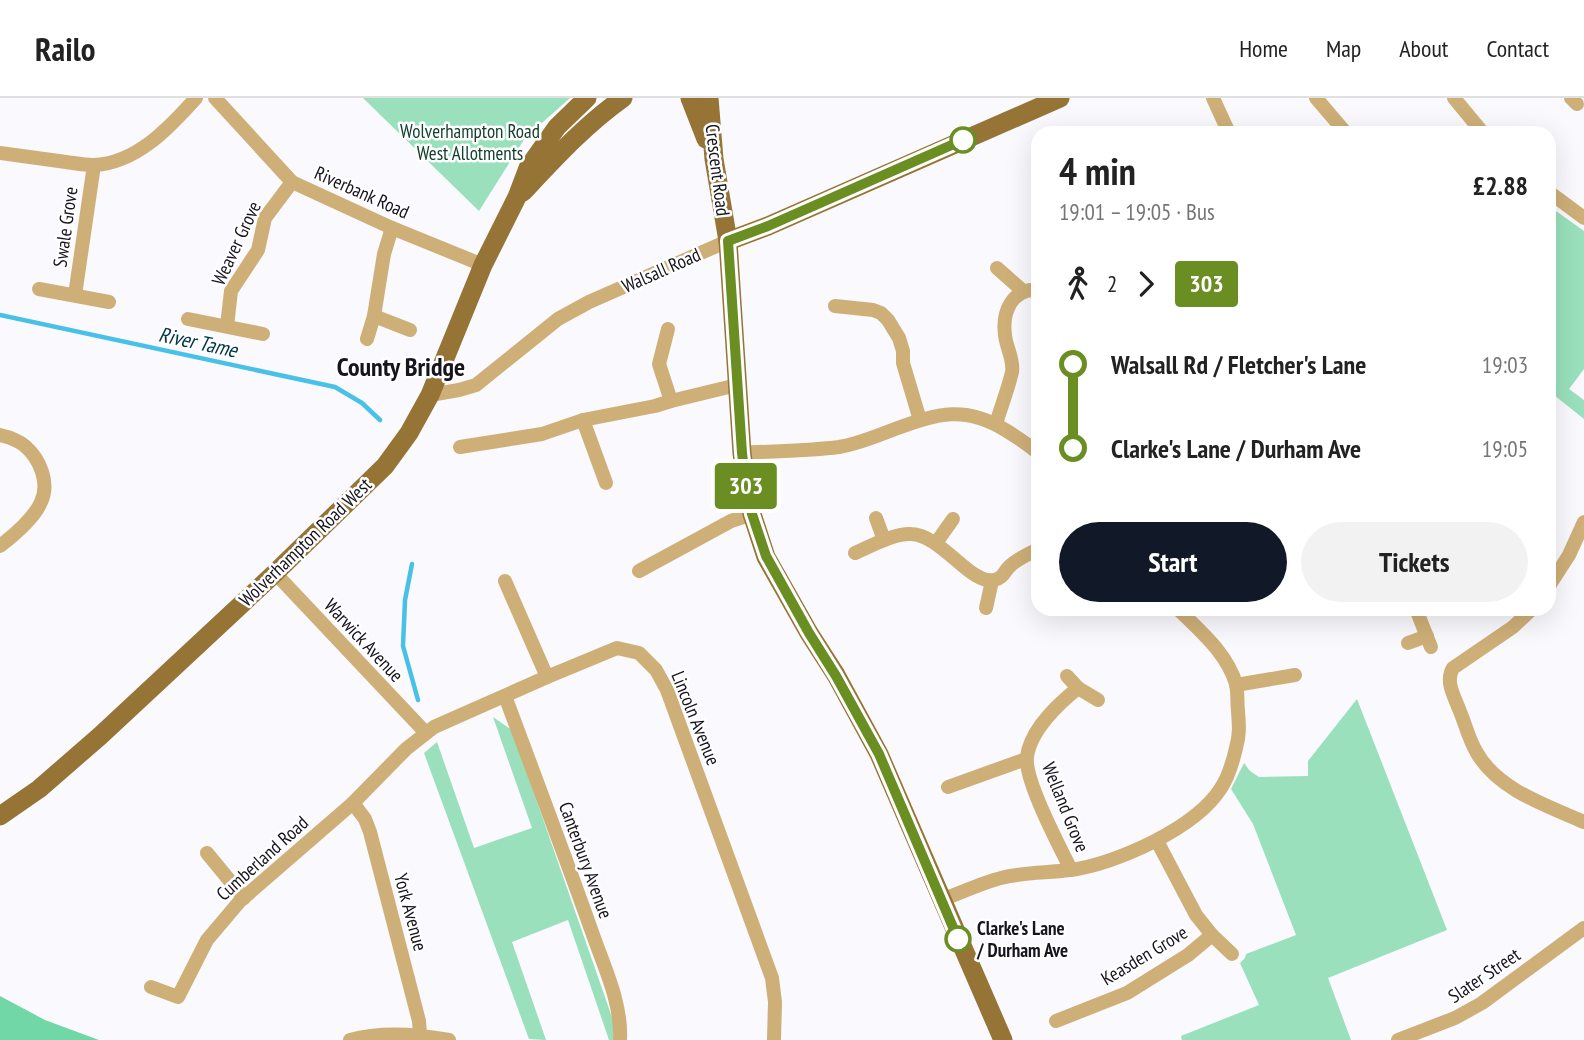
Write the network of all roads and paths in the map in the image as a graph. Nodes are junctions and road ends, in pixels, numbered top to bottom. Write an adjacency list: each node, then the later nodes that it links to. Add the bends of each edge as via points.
1 (197, 98): 16 (street, via 146,146)
2 (215, 98): 17 (street, Riverbank Road)
3 (587, 98): 19 (main road, Wolverhampton Road West, via 542,146)
4 (623, 98): 19 (main road, Wolverhampton Road West, via 567,144)
5 (690, 98): 15 (main road)
6 (709, 98): 15 (main road, Crescent Road)
7 (1213, 98): 11 (street)
8 (1316, 98): 12 (street)
9 (1454, 98): 13 (street)
10 (1049, 100): 22 (main road, Walsall Road)
11 (1226, 126)
12 (1340, 126)
13 (1477, 126)
14 (0, 153): 16 (street)
15 (714, 159): 22 (main road, Crescent Road)
16 (94, 165): 28 (street, Swale Grove)
17 (292, 182): 21 (street, Riverbank Road); 33 (street, Weaver Grove, via 265,218 258,250 231,292)
18 (1556, 196): 20 (street)
19 (517, 197): 23 (main road, Wolverhampton Road West)
20 (1582, 212)
21 (392, 228): 23 (street, Riverbank Road); 31 (street)
22 (728, 241): 38 (main road, Crescent Road); 39 (street, Walsall Road, via 558,319 476,385)
23 (483, 265): 39 (main road, Wolverhampton Road West)
24 (998, 268): 27 (street)
25 (39, 289): 28 (street)
26 (1031, 290): 27 (street)
27 (1023, 291): 43 (street, via 1010,304 1004,323 1012,369)
28 (75, 295): 29 (street)
29 (109, 302)
30 (835, 306): 42 (street, via 873,310 888,320 899,338)
31 (374, 316): 34 (street); 37 (street)
32 (188, 319): 33 (street)
33 (226, 326): 36 (street)
34 (410, 330)
35 (668, 330): 40 (street, via 659,364)
36 (263, 334)
37 (368, 339)
38 (737, 385): 40 (street); 47 (main road, Crescent Road)
39 (430, 395): 59 (main road, Wolverhampton Road West, via 385,466)
40 (671, 401): 41 (street)
41 (583, 420): 46 (street, via 542,434); 48 (street)
42 (920, 420): 43 (street, via 959,414); 47 (street, via 839,447)
43 (996, 424): 45 (street)
44 (0, 435): 55 (street, via 26,447 41,467 44,485 41,502 20,530)
45 (1031, 446)
46 (460, 447)
47 (742, 453): 49 (main road, Crescent Road)
48 (606, 483)
49 (752, 514): 58 (street); 85 (main road, Crescent Road, via 766,556 879,754)
50 (876, 518): 53 (street)
51 (953, 519): 54 (street)
52 (1584, 522): 60 (street)
53 (884, 540): 54 (street, via 909,534); 56 (street)
54 (936, 543): 62 (street, via 981,579)
55 (0, 546)
56 (855, 553)
57 (1031, 553): 62 (street)
58 (639, 572)
59 (275, 573): 75 (street, Warwick Avenue); 79 (main road, Wolverhampton Road West, via 100,736)
60 (1556, 575)
61 (505, 581): 70 (street)
62 (992, 581): 63 (street)
63 (986, 608)
64 (1185, 616): 71 (street, via 1227,663)
65 (1419, 616): 67 (street, via 1429,642)
66 (1525, 616): 80 (street, via 1453,668 1451,689 1478,754 1496,775 1520,794)
67 (1408, 643)
68 (1295, 675): 71 (street)
69 (1067, 676): 72 (street)
70 (547, 677): 73 (street, Lincoln Avenue); 95 (street, Lincoln Avenue, via 617,648 639,653 656,670 772,978)
71 (1236, 685): 81 (street, via 1240,734 1221,788 1190,820)
72 (1078, 688): 74 (street); 76 (street, Welland Grove, via 1037,732)
73 (505, 696): 75 (street, Lincoln Avenue); 94 (street, Canterbury Avenue, via 616,1003)
74 (1098, 701)
75 (426, 733): 78 (street, Lincoln Avenue)
76 (1026, 759): 77 (street, Welland Grove); 83 (street, Welland Grove, via 1036,795)
77 (948, 787)
78 (353, 803): 84 (street, Cumberland Road); 91 (street, York Avenue, via 370,832)
79 (0, 816)
80 (1584, 822)
81 (1157, 841): 83 (street); 87 (street, Keasden Grove, via 1196,915)
82 (207, 853): 84 (street)
83 (1071, 870): 85 (street, via 1001,878)
84 (244, 898): 89 (street, Cumberland Road, via 207,940 178,997)
85 (942, 900): 96 (main road, Crescent Road)
86 (1584, 928): 97 (street, Slater Street, via 1482,1003)
87 (1212, 935): 88 (street, Keasden Grove); 90 (street, Keasden Grove, via 1127,993)
88 (1232, 954)
89 (151, 987)
90 (1056, 1021)
91 (420, 1034): 92 (street); 93 (street)
92 (350, 1040)
93 (449, 1040)
94 (620, 1040)
95 (774, 1040)
96 (1003, 1040)
97 (1398, 1040)

